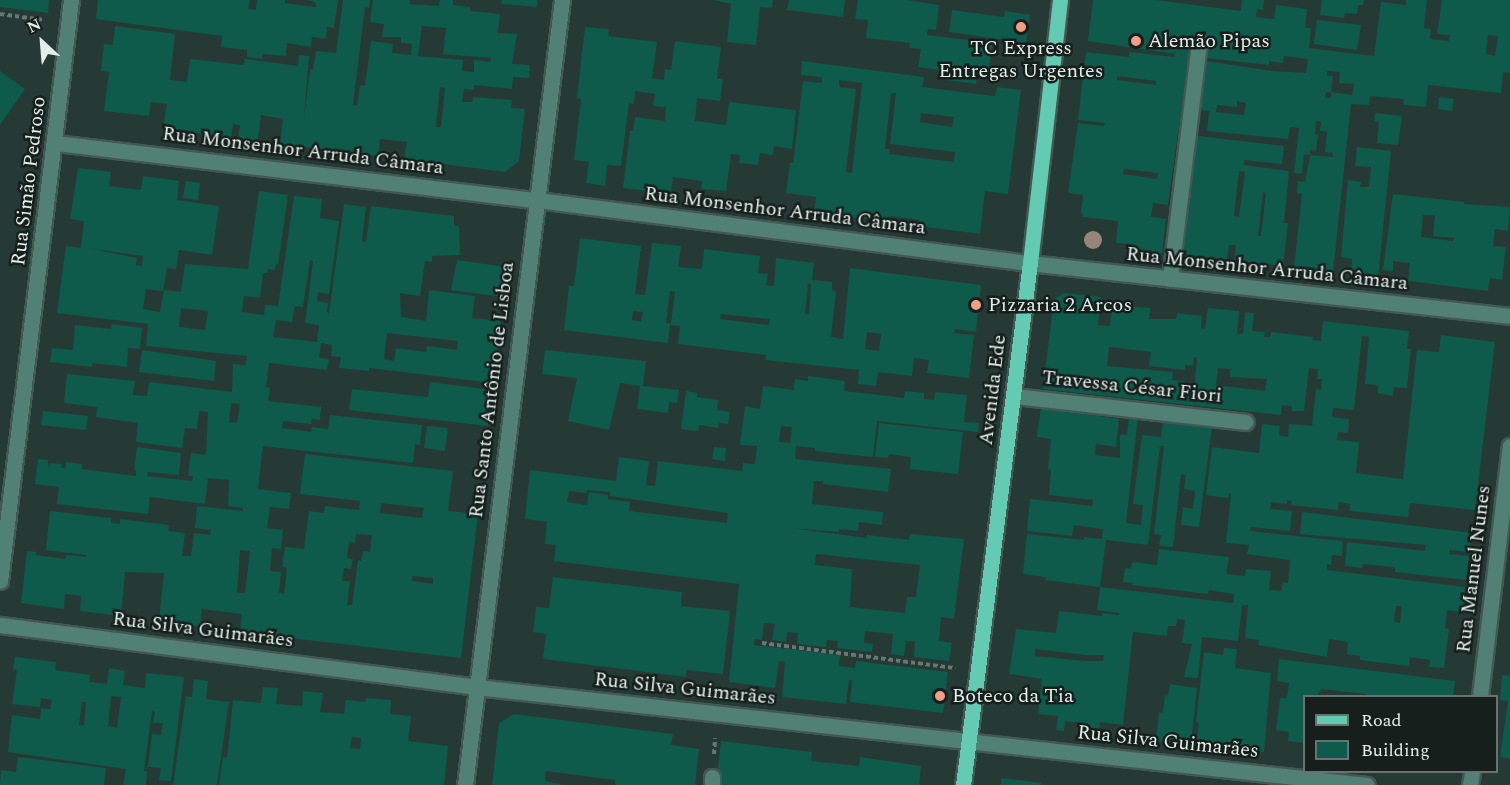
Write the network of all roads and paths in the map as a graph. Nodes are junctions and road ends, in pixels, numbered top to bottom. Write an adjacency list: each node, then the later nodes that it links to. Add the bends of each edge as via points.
1 (71, 0): 5 (street, Rua Simão Pedroso)
2 (562, 0): 8 (street, Rua Santo Antônio de Lisboa)
3 (1060, 0): 9 (main road, Avenida Ede)
4 (0, 14): 5 (path)
5 (69, 23): 7 (street, Rua Simão Pedroso)
6 (1199, 43): 10 (street)
7 (56, 142): 8 (street, Rua Monsenhor Arruda Câmara); 15 (street, Rua Simão Pedroso)
8 (537, 200): 9 (street, Rua Monsenhor Arruda Câmara); 19 (street, Rua Santo Antônio de Lisboa)
9 (1030, 263): 10 (street, Rua Monsenhor Arruda Câmara); 12 (main road, Avenida Ede)
10 (1170, 279): 11 (street, Rua Monsenhor Arruda Câmara)
11 (1510, 316)
12 (1014, 396): 13 (street, Travessa César Fiori); 18 (main road, Avenida Ede)
13 (1246, 422)
14 (1510, 446): 20 (street, Rua Manuel Nunes)
15 (0, 581)
16 (0, 625): 19 (street, Rua Silva Guimarães)
17 (762, 643): 18 (path)
18 (978, 671): 22 (main road, Avenida Ede)
19 (476, 687): 21 (street, Rua Silva Guimarães); 24 (street, Rua Santo Antônio de Lisboa)
20 (1480, 695)
21 (716, 713): 22 (street, Rua Silva Guimarães); 23 (path)
22 (968, 741): 25 (main road, Avenida Ede); 26 (street, Rua Silva Guimarães)
23 (712, 781)
24 (465, 785)
25 (963, 785)
26 (1367, 785)

